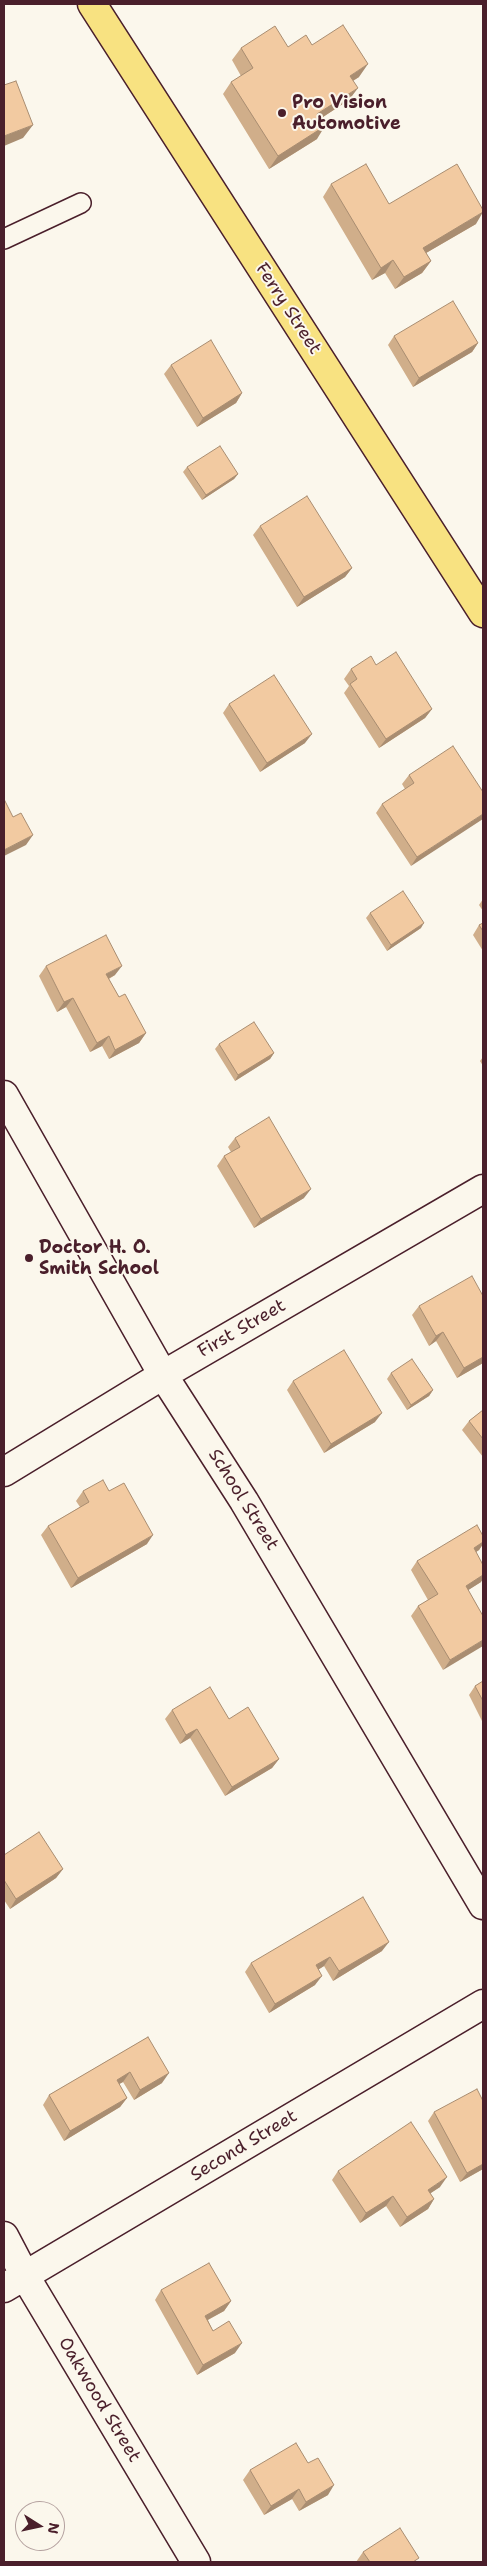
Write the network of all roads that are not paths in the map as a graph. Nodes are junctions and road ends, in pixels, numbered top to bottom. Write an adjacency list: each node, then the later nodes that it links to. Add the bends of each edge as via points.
1 (92, 4): 4 (main road, Ferry Street)
2 (81, 203): 3 (lane)
3 (4, 239)
4 (483, 613)
5 (4, 1095): 7 (street, School Street)
6 (483, 1189): 7 (street, First Street)
7 (163, 1375): 8 (street, First Street); 9 (street, School Street, via 244,1501)
8 (4, 1472)
9 (483, 1905)
10 (483, 2004): 12 (street, Second Street)
11 (4, 2236): 12 (street, Oakwood Street)
12 (14, 2282): 13 (street, Oakwood Street)
13 (196, 2562)

